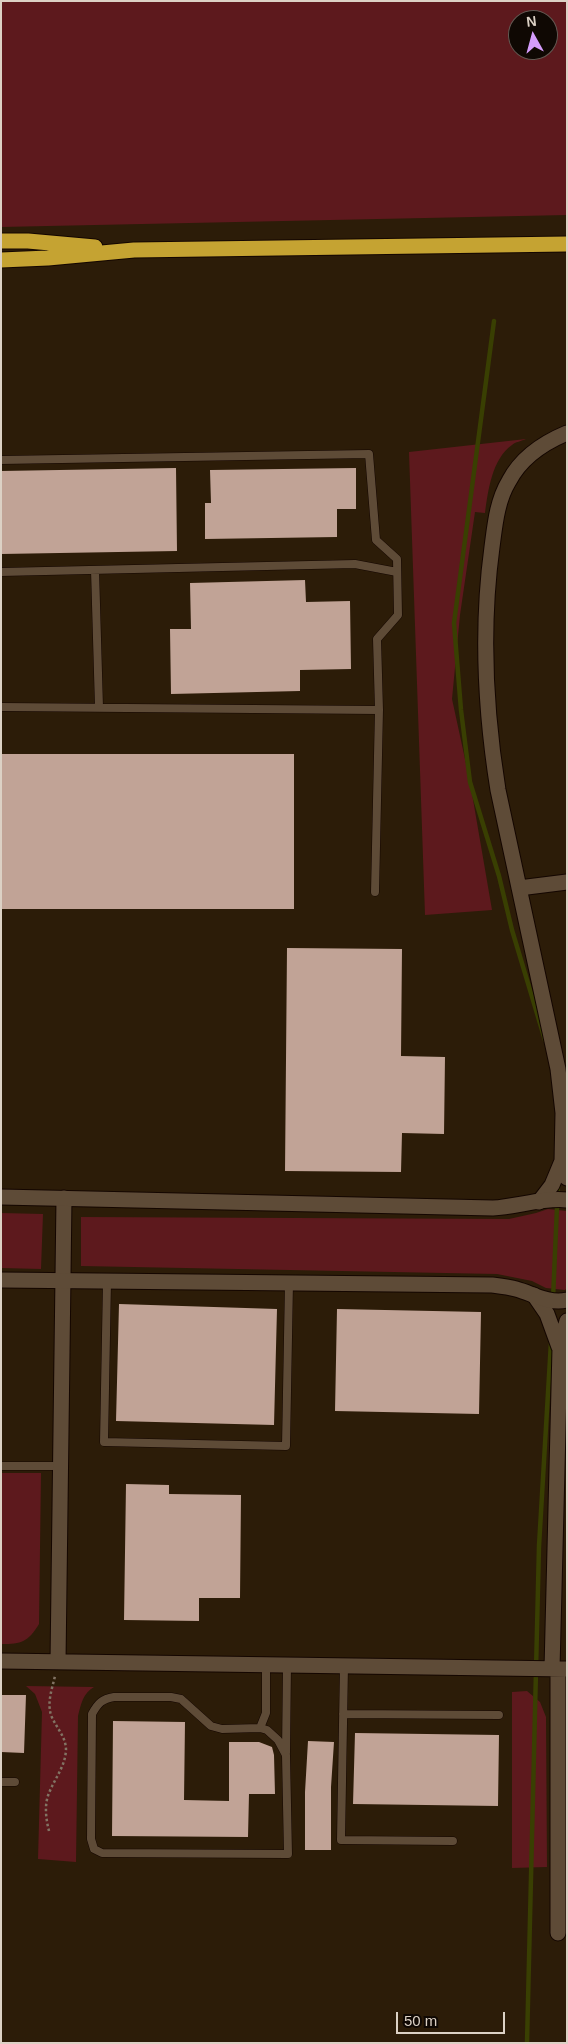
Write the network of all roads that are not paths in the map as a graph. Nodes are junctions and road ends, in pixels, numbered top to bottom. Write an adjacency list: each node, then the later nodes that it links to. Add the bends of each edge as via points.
1 (1, 241): 3 (highway)
2 (567, 244): 3 (highway)
3 (134, 250): 4 (highway)
4 (1, 260)
5 (567, 433): 14 (street, via 535,450 509,479 501,497 489,569 485,645 490,735)
6 (1, 460): 9 (lane, via 369,454 376,540 397,559)
7 (95, 570): 8 (lane); 9 (lane, via 355,564); 11 (lane)
8 (1, 572)
9 (397, 572): 12 (lane, via 398,615 378,639)
10 (1, 707): 11 (lane)
11 (100, 707): 12 (lane)
12 (379, 710): 15 (lane)
13 (567, 882): 14 (street)
14 (519, 888): 16 (street, via 558,1069 563,1113)
15 (375, 892)
16 (562, 1161): 17 (street); 21 (street, via 552,1185)
17 (567, 1178)
18 (1, 1197): 19 (street)
19 (64, 1198): 21 (street, via 493,1208); 23 (street)
20 (567, 1200): 21 (street)
21 (539, 1202)
22 (1, 1280): 23 (street)
23 (64, 1281): 24 (street); 31 (street)
24 (107, 1282): 25 (street); 25 (lane, via 104,1442 286,1446)
25 (289, 1283): 26 (street, via 492,1285)
26 (534, 1296): 27 (street, via 558,1302); 29 (street, via 546,1314)
27 (567, 1300)
28 (567, 1321): 29 (street)
29 (560, 1348): 32 (street)
30 (1, 1466): 31 (lane)
31 (61, 1466): 34 (street)
32 (561, 1505): 38 (street)
33 (1, 1661): 34 (street)
34 (58, 1662): 35 (street)
35 (266, 1665): 36 (street); 41 (lane, via 266,1713)
36 (287, 1665): 37 (street); 42 (lane)
37 (344, 1666): 38 (street); 39 (lane)
38 (559, 1669): 46 (street)
39 (343, 1714): 40 (lane); 45 (lane, via 341,1840)
40 (499, 1715)
41 (260, 1728): 42 (lane, via 278,1740); 42 (lane, via 222,1729 211,1726 189,1705 171,1697 102,1699 92,1714 91,1839 94,1849 102,1853 288,1854)
42 (286, 1755)
43 (1, 1782): 44 (lane)
44 (15, 1782)
45 (453, 1842)
46 (562, 1845): 47 (street)
47 (558, 1933)

